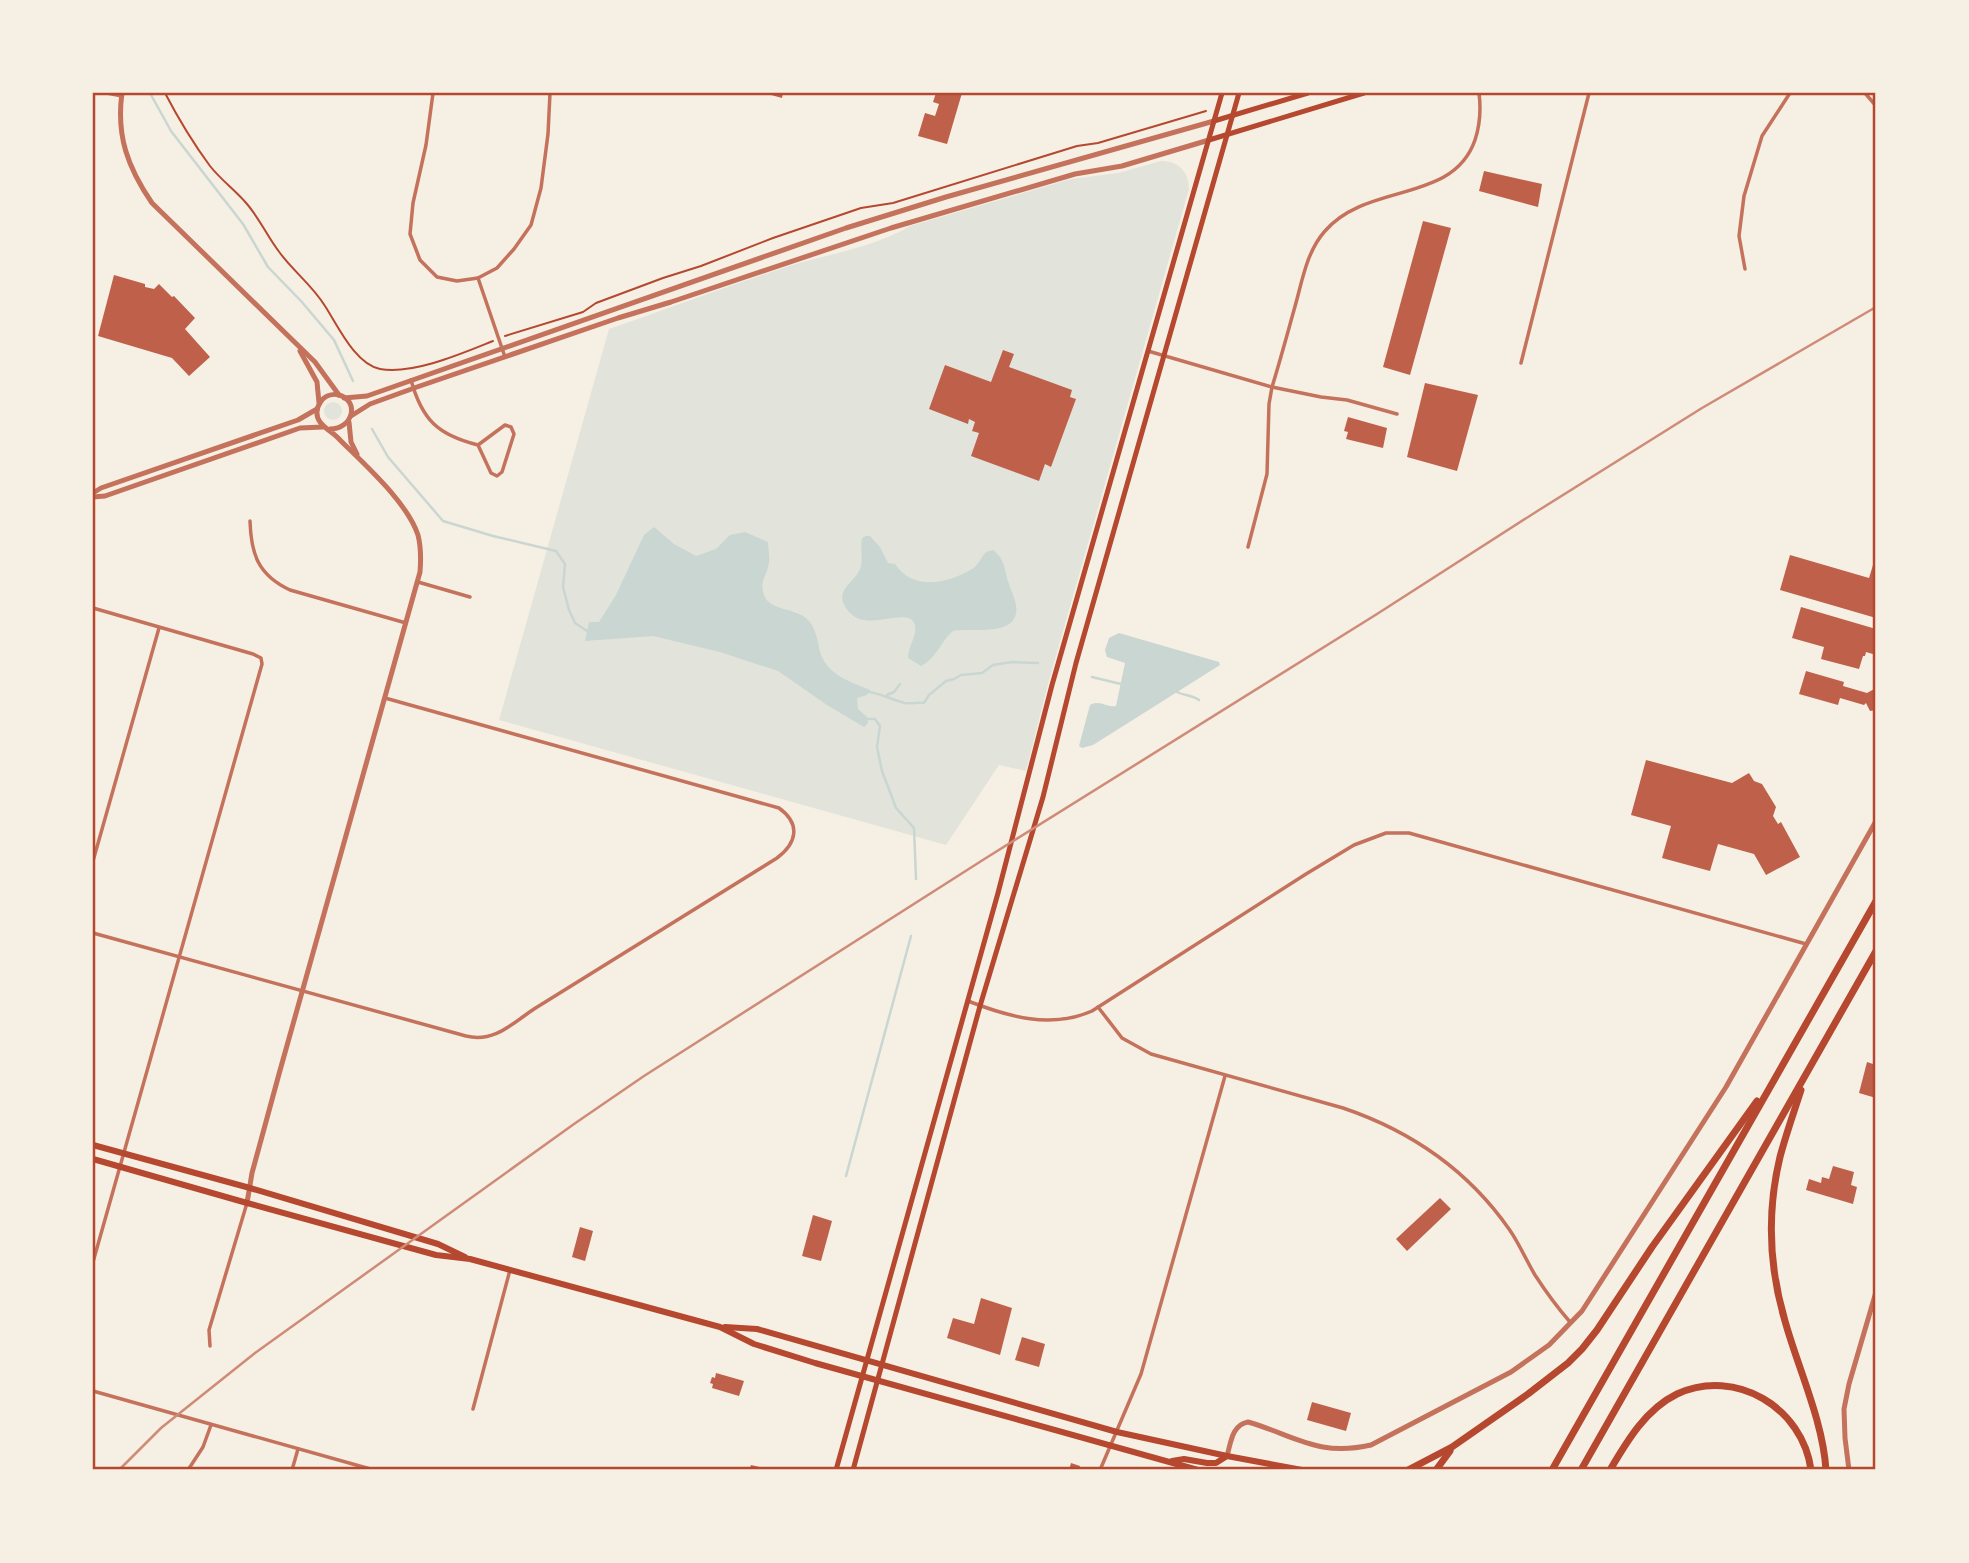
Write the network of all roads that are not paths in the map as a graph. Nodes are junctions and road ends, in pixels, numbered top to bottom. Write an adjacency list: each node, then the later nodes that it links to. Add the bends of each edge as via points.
1 (107, 93): 12 (street)
2 (433, 93): 19 (street, via 410,234 420,260 437,277 457,281)
3 (550, 93): 19 (street, via 541,188 531,225 497,268)
4 (1222, 93): 15 (main road)
5 (1239, 93): 14 (main road)
6 (1308, 93): 14 (main road)
7 (1364, 93): 16 (main road)
8 (1479, 93): 27 (street, via 1476,136 1457,168 1433,183 1354,208 1319,239 1306,267)
9 (1589, 93): 25 (street)
10 (1790, 93): 18 (street, via 1762,136 1744,196 1739,236)
11 (1865, 93): 13 (street)
12 (122, 94): 20 (street, via 124,146 136,180 152,203)
13 (1876, 106)
14 (1233, 115): 15 (main road); 16 (main road)
15 (1214, 121): 17 (main road); 21 (street, via 846,228)
16 (1227, 135): 17 (main road); 23 (main road)
17 (1209, 140): 22 (main road); 24 (street, via 891,228)
18 (1745, 270)
19 (478, 278): 21 (street)
20 (295, 342): 29 (street); 30 (street, via 317,382)
21 (502, 349): 24 (street); 26 (street)
22 (1148, 351): 23 (street); 53 (main road)
23 (1165, 356): 27 (street); 54 (main road)
24 (505, 357): 28 (street)
25 (1521, 363)
26 (411, 380): 28 (street); 29 (street, via 367,396)
27 (1272, 387): 31 (street); 38 (street, via 1267,474)
28 (413, 389): 32 (street, via 370,404); 34 (street, via 436,428)
29 (341, 397): 30 (street, via 324,398); 32 (street, via 351,408)
30 (318, 407): 33 (street, via 319,422); 36 (street, via 298,420 101,488)
31 (1397, 414)
32 (350, 419): 33 (street, via 343,427); 35 (street, via 351,442)
33 (327, 428): 35 (street); 36 (street, via 300,428 105,496)
34 (478, 445): 34 (street, via 491,473 497,476 513,434 511,427 505,425)
35 (360, 460): 39 (street, via 414,526 421,555)
36 (93, 495)
37 (250, 521): 42 (street, via 255,556 279,584)
38 (1248, 547)
39 (418, 582): 40 (street); 42 (street)
40 (470, 597)
41 (93, 608): 43 (street)
42 (407, 623): 44 (street)
43 (159, 628): 46 (street); 51 (street, via 253,654 262,664)
44 (385, 698): 52 (street); 52 (street, via 779,808 788,814 794,838 777,858 485,1038)
45 (1876, 821): 49 (street)
46 (93, 861)
47 (1876, 901): 56 (highway)
48 (93, 933): 51 (street)
49 (1806, 944): 55 (street, via 1409,833 1386,833 1354,845); 69 (street, via 1726,1087 1595,1293)
50 (1876, 951): 58 (highway)
51 (180, 957): 52 (street); 60 (street)
52 (303, 991): 63 (street)
53 (968, 1001): 54 (street); 72 (main road)
54 (980, 1006): 55 (street, via 1035,1020 1068,1019); 73 (main road)
55 (1098, 1007): 57 (street, via 1122,1038 1139,1049)
56 (1780, 1070): 81 (highway, via 1582,1349 1546,1381); 99 (highway)
57 (1226, 1075): 69 (street, via 1371,1118 1438,1155 1490,1204); 79 (street, via 1141,1374)
58 (1805, 1076): 100 (highway); 103 (highway, via 1779,1162 1771,1237 1779,1297 1822,1440)
59 (93, 1145): 60 (main road)
60 (123, 1154): 62 (street); 63 (main road)
61 (93, 1159): 62 (main road)
62 (120, 1167): 64 (main road); 66 (street)
63 (250, 1188): 64 (street); 65 (main road, via 438,1244)
64 (247, 1203): 65 (main road, via 436,1255); 71 (street, via 209,1330)
65 (470, 1259): 67 (main road)
66 (93, 1262)
67 (510, 1270): 70 (main road); 77 (street)
68 (1876, 1292): 104 (street, via 1844,1409)
69 (1571, 1323): 83 (street, via 1511,1373 1382,1440 1360,1447 1323,1448 1248,1422 1236,1428)
70 (720, 1327): 72 (main road, via 757,1329); 74 (main road, via 754,1344)
71 (210, 1346)
72 (867, 1361): 73 (main road); 74 (main road)
73 (882, 1365): 75 (main road); 79 (main road)
74 (863, 1376): 75 (main road); 89 (main road)
75 (878, 1381): 80 (main road); 90 (main road)
76 (93, 1391): 78 (street)
77 (472, 1409)
78 (211, 1425): 82 (street); 86 (street)
79 (1117, 1432): 80 (street); 83 (main road)
80 (1110, 1447): 84 (main road); 91 (street)
81 (1452, 1447): 97 (highway); 98 (highway)
82 (298, 1449): 87 (street); 88 (street)
83 (1227, 1456): 84 (main road, via 1216,1463); 85 (main road)
84 (1167, 1462): 92 (main road)
85 (1283, 1467): 95 (main road); 96 (main road)
86 (188, 1470)
87 (292, 1470)
88 (374, 1470)
89 (836, 1470)
90 (853, 1470)
91 (1100, 1470)
92 (1198, 1470)
93 (1239, 1470): 94 (main road)
94 (1254, 1470)
95 (1271, 1470)
96 (1302, 1470)
97 (1408, 1470)
98 (1436, 1470)
99 (1552, 1470)
100 (1581, 1470)
101 (1610, 1470): 102 (highway, via 1652,1412 1677,1394 1715,1385 1749,1391 1773,1404 1803,1441)
102 (1811, 1470)
103 (1826, 1470)
104 (1849, 1470)

